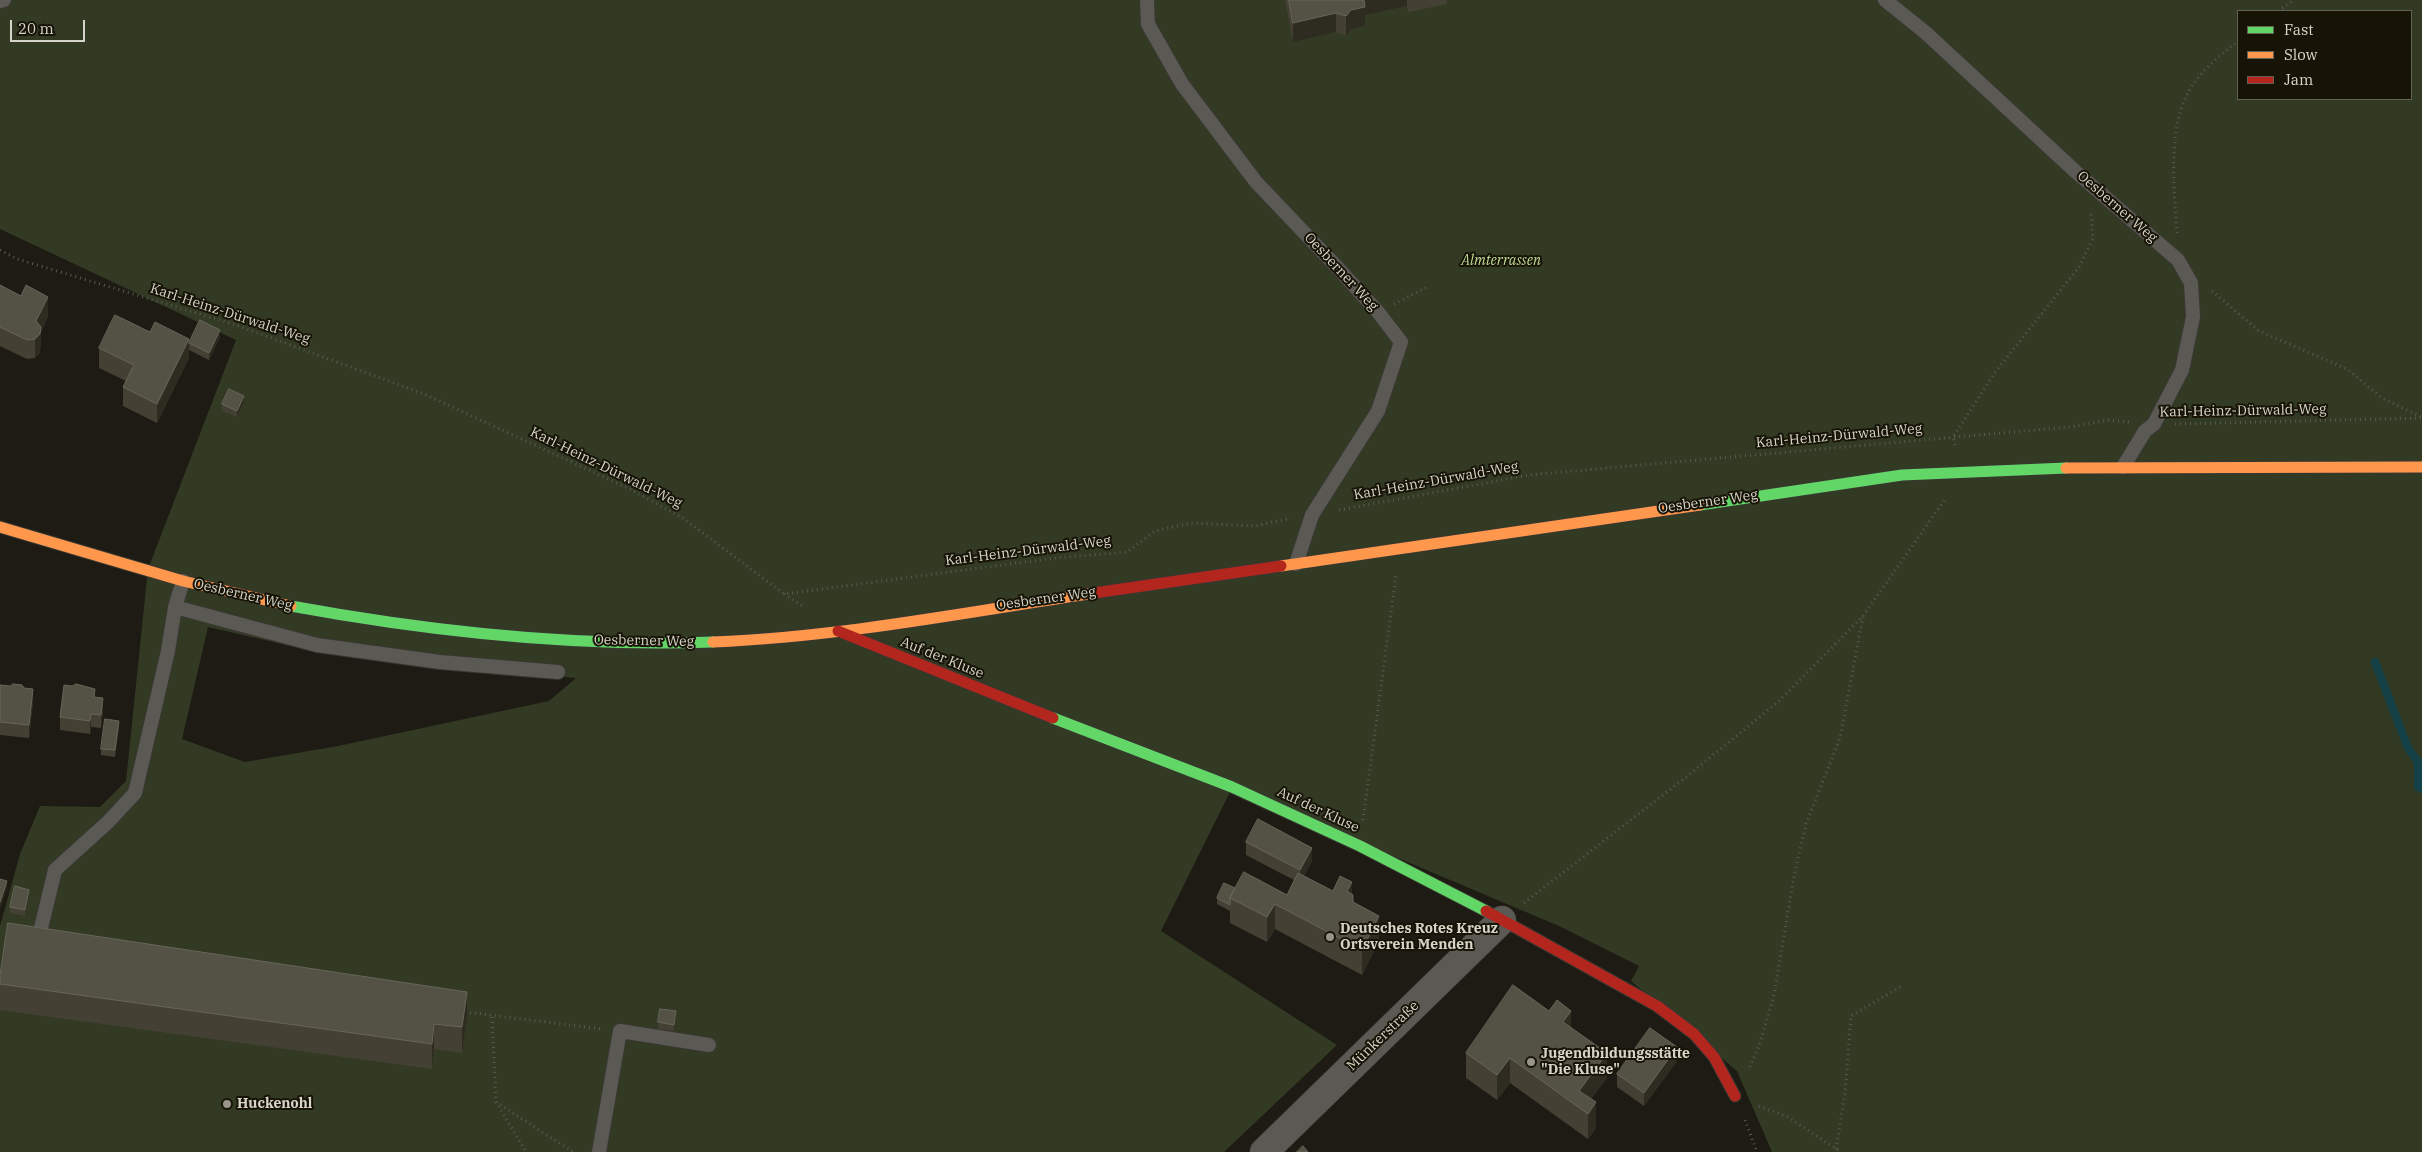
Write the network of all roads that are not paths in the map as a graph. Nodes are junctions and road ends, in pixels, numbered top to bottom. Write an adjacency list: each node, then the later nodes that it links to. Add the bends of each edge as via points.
1 (4, 0): 4 (lane)
2 (1147, 0): 8 (lane, Oesberner Weg, via 1148,24 1188,91 1256,182 1378,312 1401,342 1378,411 1312,515)
3 (1885, 0): 6 (lane, Oesberner Weg, via 1926,33 2083,178 2178,260 2191,283 2193,317 2182,370 2154,424 2145,431)
4 (0, 1)
5 (2422, 467): 6 (street, Oesberner Weg)
6 (2123, 468): 8 (street, Oesberner Weg, via 1902,475)
7 (0, 527): 9 (street, Oesberner Weg)
8 (1296, 564): 11 (street, Oesberner Weg)
9 (183, 581): 10 (lane); 11 (street, Oesberner Weg, via 292,606 388,623 566,639 648,644 755,640)
10 (175, 607): 12 (lane, via 317,645 440,662); 14 (lane, via 135,793 55,870)
11 (837, 630): 13 (street, Auf der Kluse, via 1055,720 1232,788 1360,846)
12 (558, 672)
13 (1502, 920): 16 (street, Auf der Kluse, via 1657,1006 1694,1034 1714,1058); 18 (street, Münkerstraße)
14 (41, 928)
15 (710, 1045): 17 (lane, via 620,1031)
16 (1736, 1096)
17 (599, 1152)
18 (1264, 1152)

